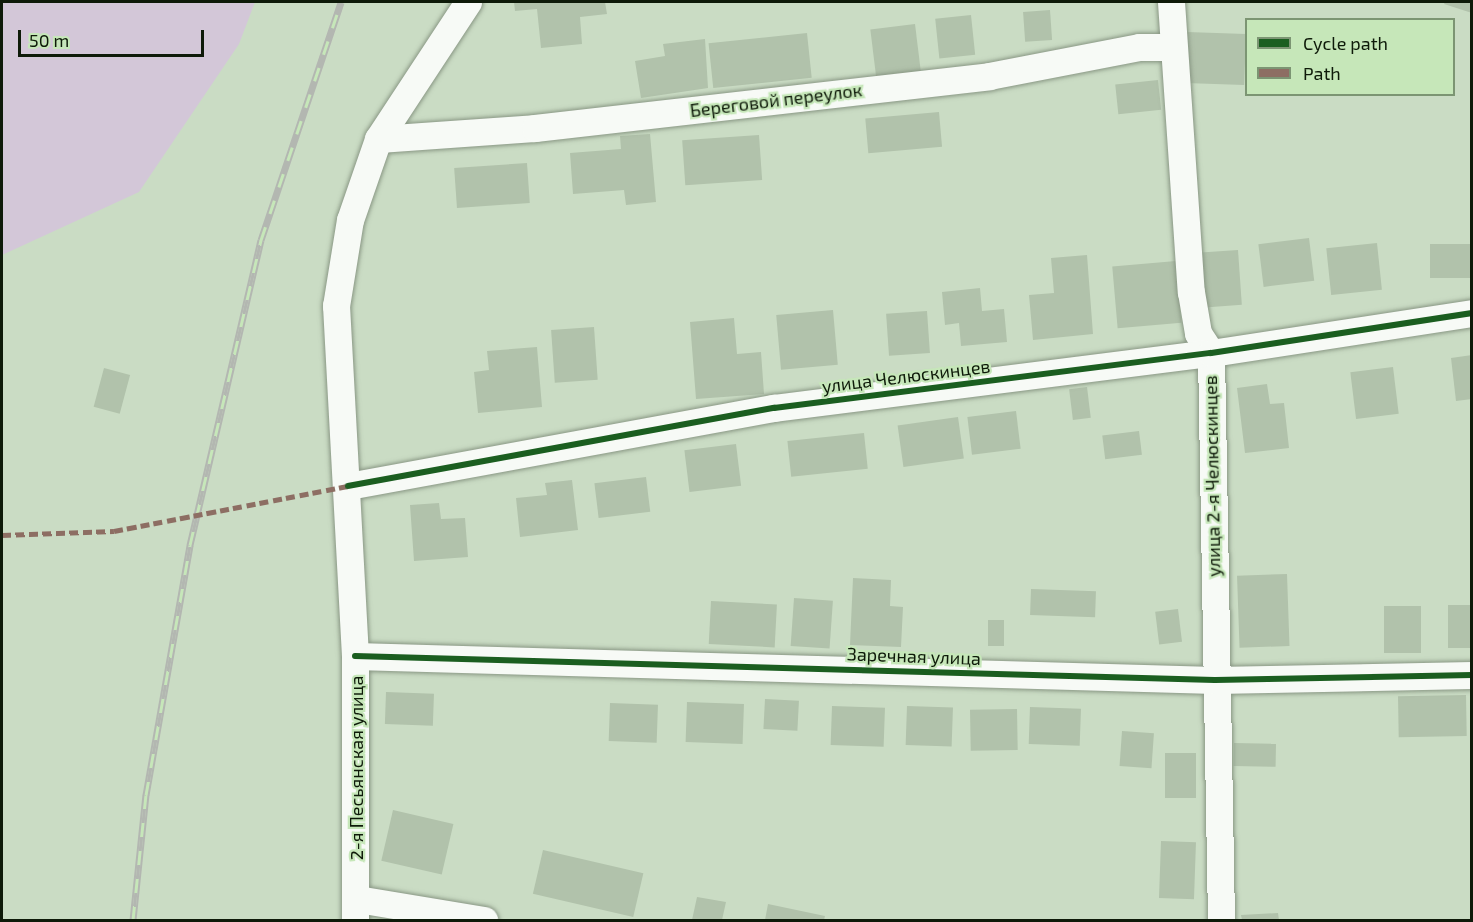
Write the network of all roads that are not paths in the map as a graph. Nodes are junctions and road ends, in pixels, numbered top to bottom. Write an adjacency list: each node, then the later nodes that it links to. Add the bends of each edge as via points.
1 (468, 2): 4 (street, 2-я Песьянская улица)
2 (1171, 2): 3 (street, улица 2-я Челюскинцев)
3 (1173, 48): 4 (street, Береговой переулок, via 1139,47 966,79 535,128); 6 (street, улица 2-я Челюскинцев, via 1191,292 1198,333)
4 (378, 139): 7 (street, 2-я Песьянская улица, via 350,220 336,306)
5 (1472, 313): 6 (street, улица Челюскинцев)
6 (1211, 353): 7 (street, улица Челюскинцев, via 774,408); 10 (street, улица 2-я Челюскинцев)
7 (348, 486): 8 (street, 2-я Песьянская улица)
8 (355, 656): 10 (street, Заречная улица); 11 (street, 2-я Песьянская улица)
9 (1472, 675): 10 (street, Заречная улица)
10 (1215, 680): 13 (street, улица 2-я Челюскинцев)
11 (356, 910): 12 (street)
12 (484, 921)
13 (1221, 921)

